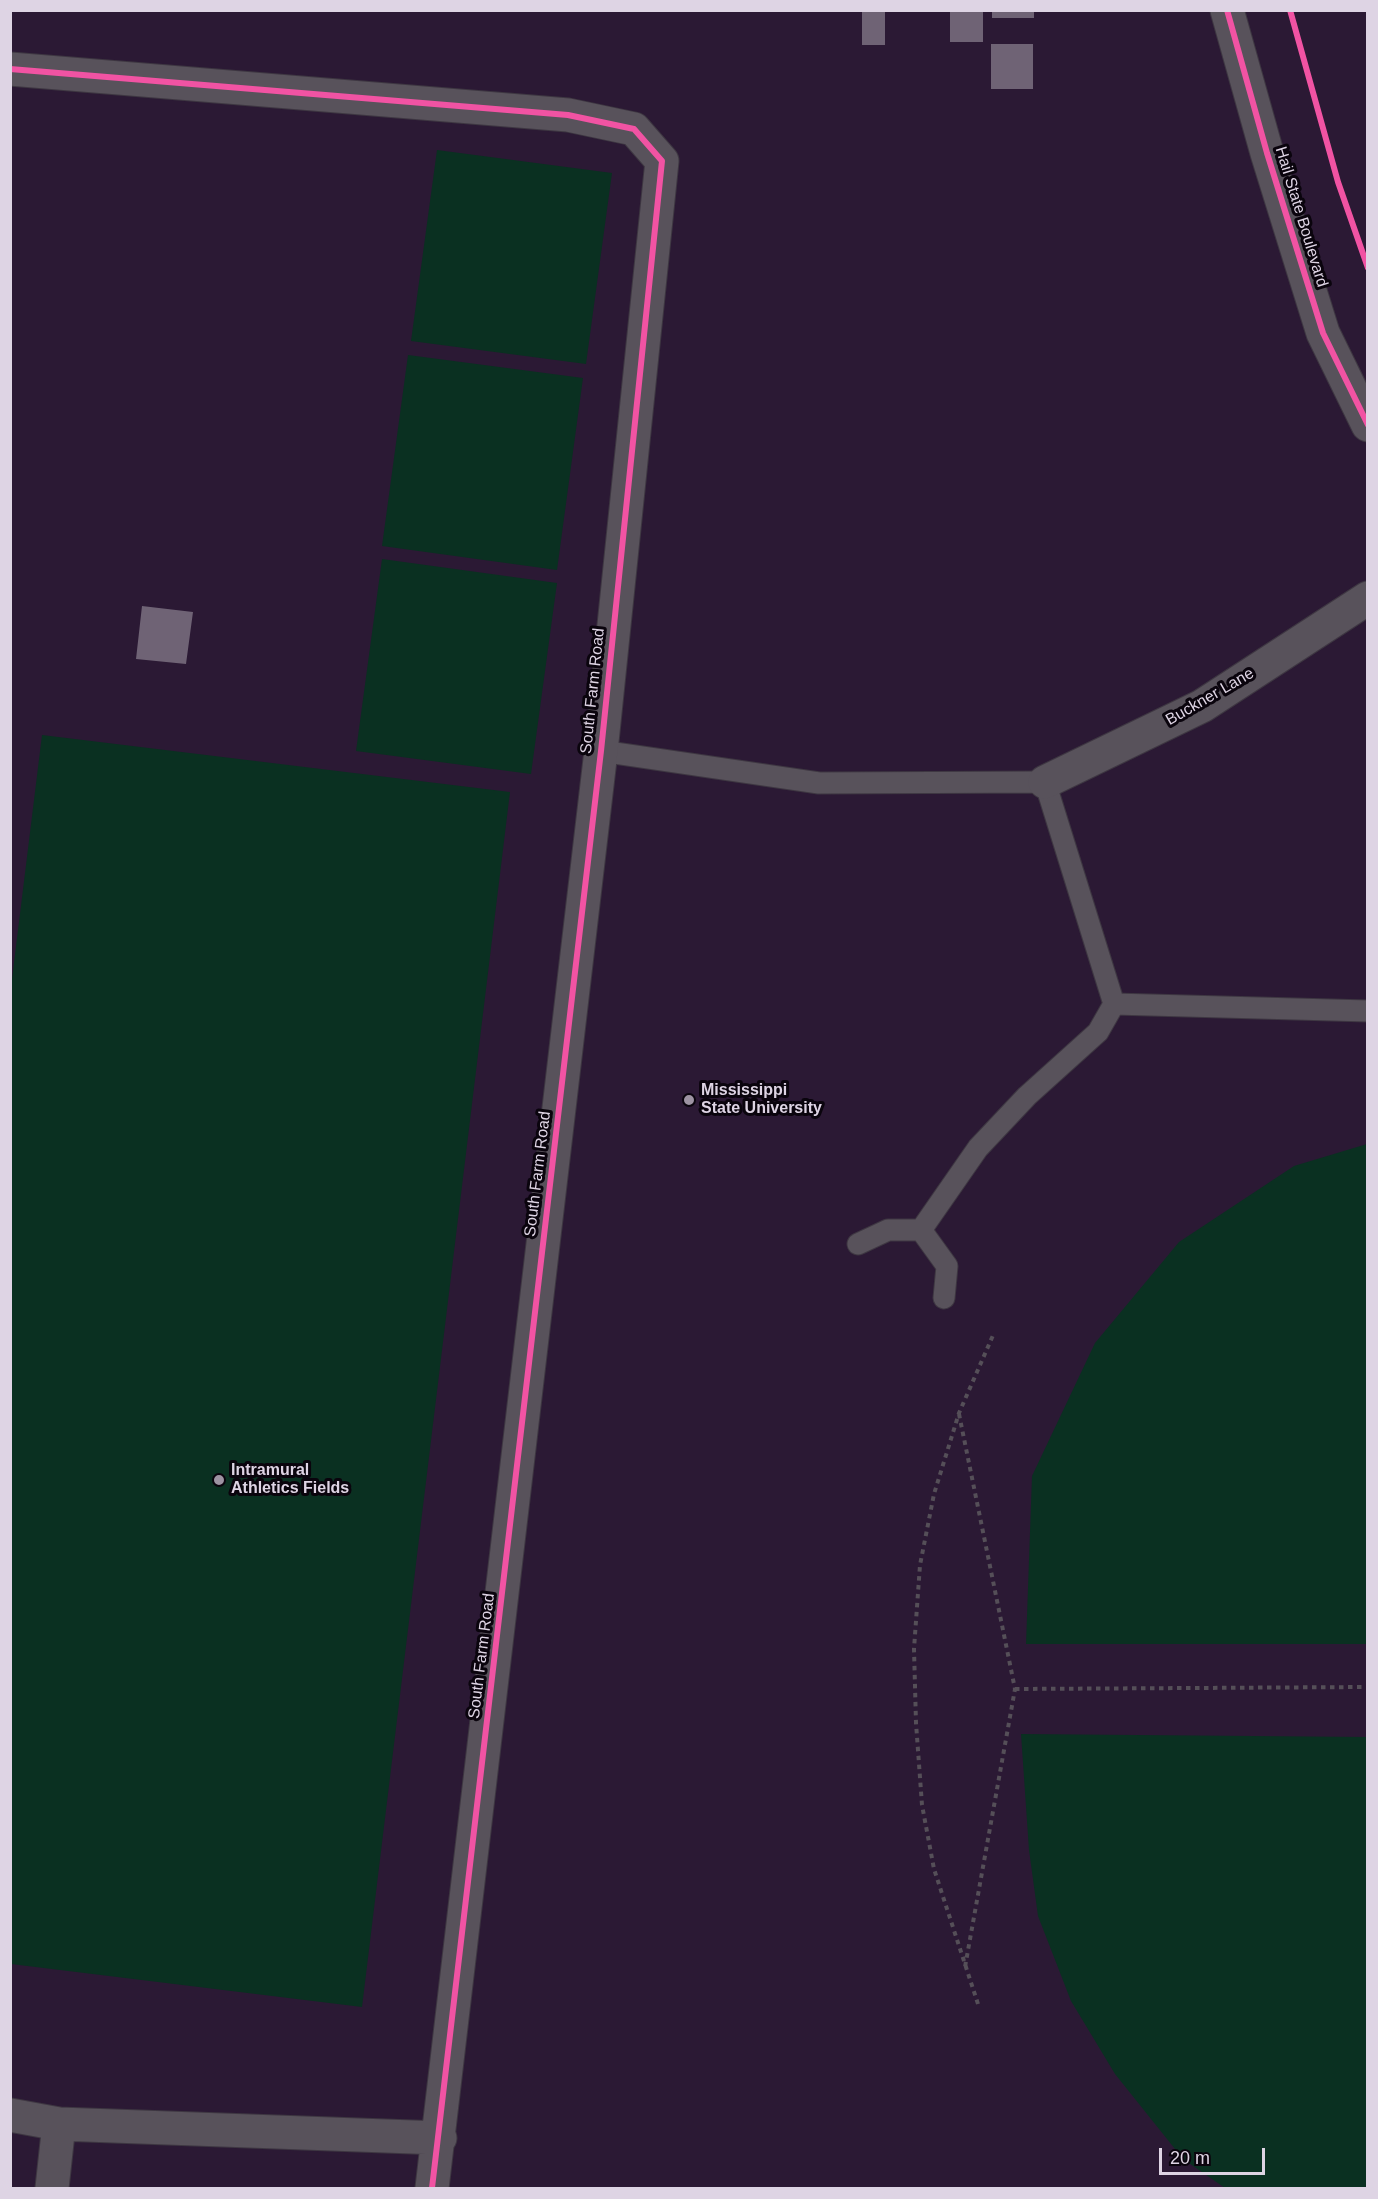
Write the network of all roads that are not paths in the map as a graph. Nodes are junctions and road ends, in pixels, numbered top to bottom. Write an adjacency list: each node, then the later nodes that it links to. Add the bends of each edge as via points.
1 (1227, 10): 3 (street, Hail State Boulevard, via 1323,333)
2 (10, 69): 5 (street, South Farm Road, via 568,115 634,129 662,161)
3 (1368, 425)
4 (1368, 598): 6 (street, Buckner Lane, via 1202,706)
5 (601, 751): 6 (lane, via 819,783); 14 (street, South Farm Road)
6 (1045, 782): 7 (lane)
7 (1114, 1005): 8 (lane); 9 (lane, via 1098,1032 1027,1096 978,1148)
8 (1368, 1011)
9 (921, 1230): 10 (lane, via 888,1230); 11 (lane, via 947,1266)
10 (858, 1244)
11 (944, 1298)
12 (10, 2115): 13 (street)
13 (59, 2124): 14 (street); 15 (street)
14 (440, 2138): 16 (street, South Farm Road)
15 (52, 2188)
16 (432, 2188)

